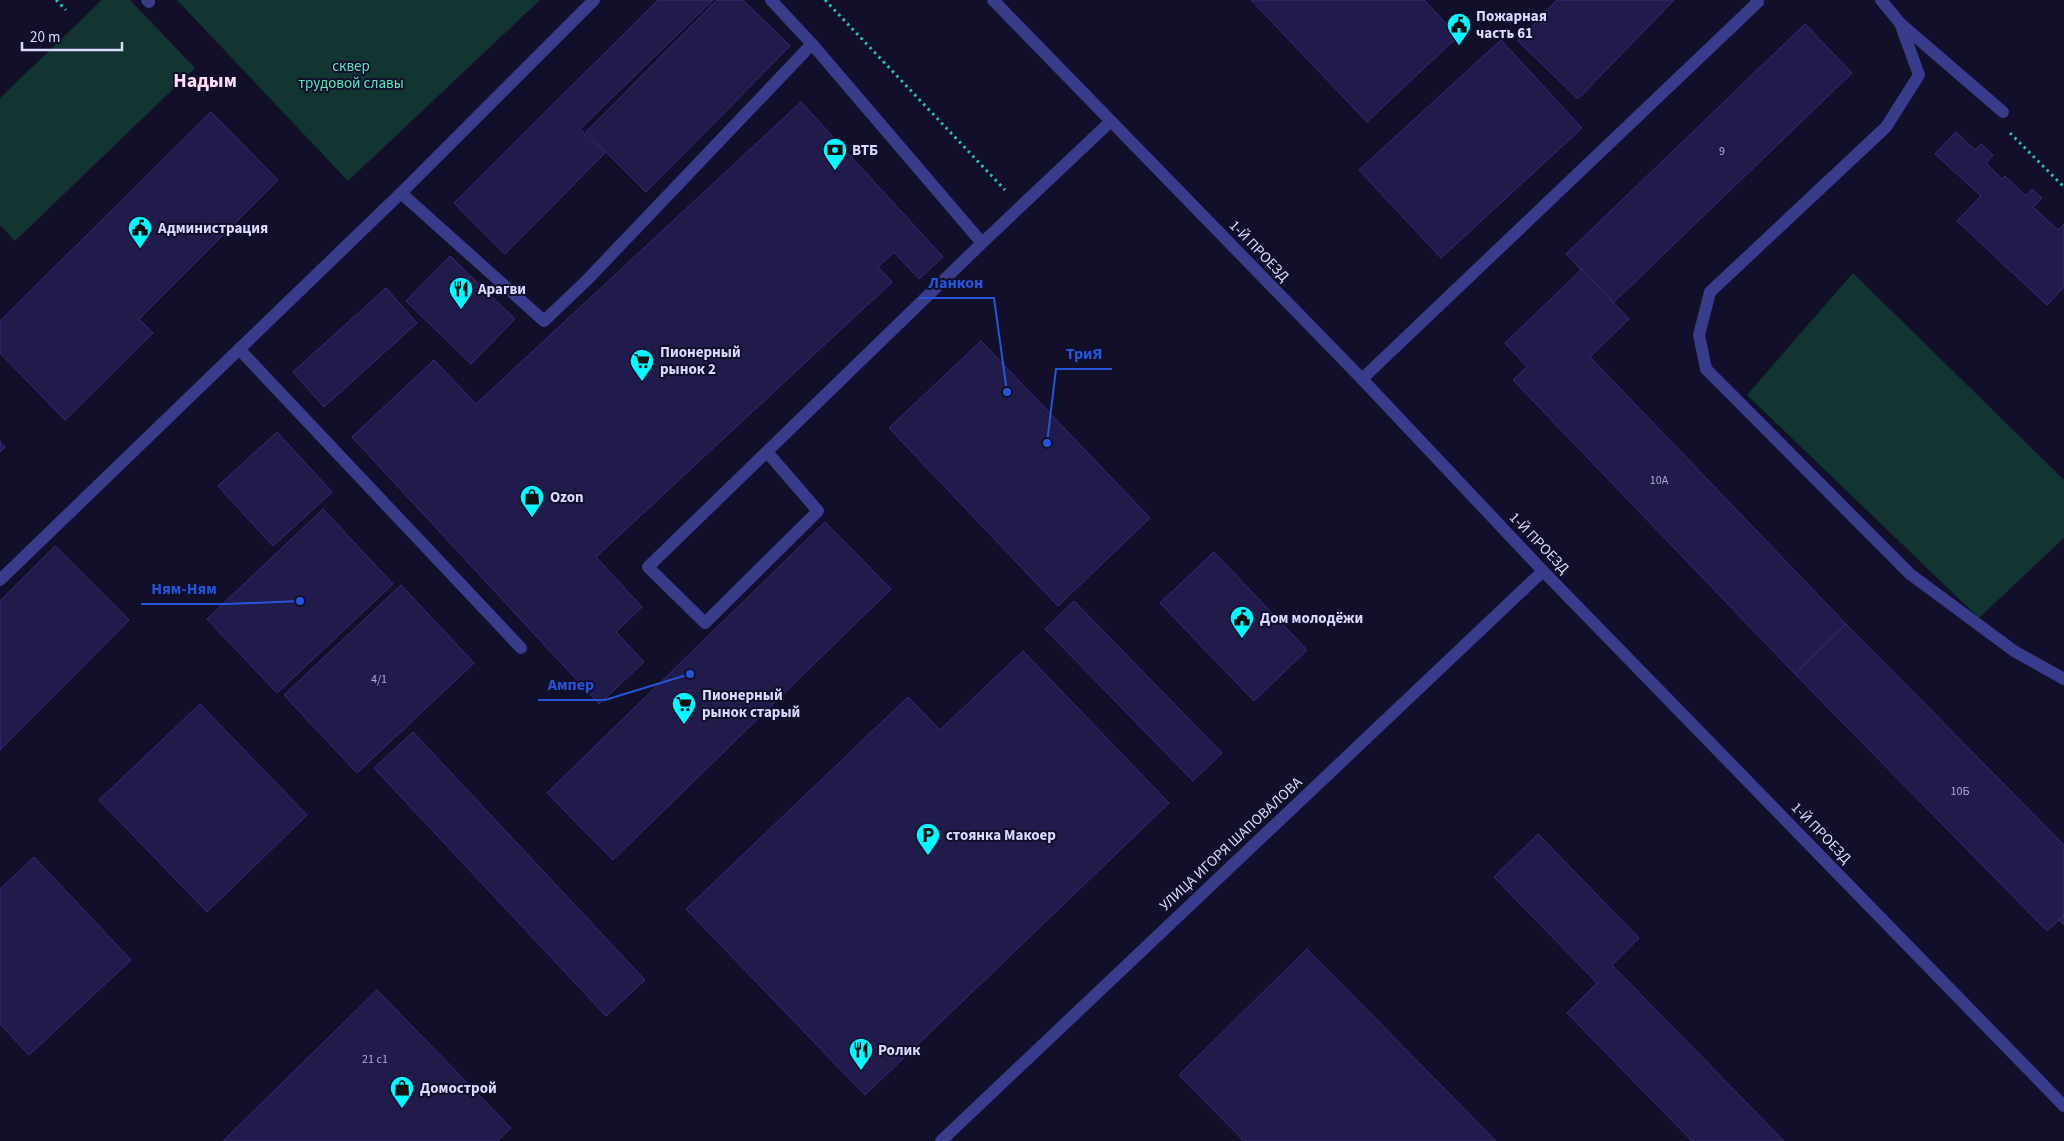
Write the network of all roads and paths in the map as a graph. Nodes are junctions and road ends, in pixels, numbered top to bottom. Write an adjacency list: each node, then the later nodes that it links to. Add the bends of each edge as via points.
1 (56, 0): 8 (path)
2 (594, 0): 13 (street)
3 (771, 0): 10 (street)
4 (825, 0): 14 (path)
5 (993, 0): 12 (street, 1-Й ПРОЕЗД)
6 (1881, 0): 9 (street)
7 (1758, 1): 17 (street)
8 (66, 10)
9 (1900, 23): 11 (street); 22 (street, via 1918,75 1886,127 1710,292 1699,335 1706,369 1910,574 2014,651)
10 (812, 44): 13 (street, via 544,321); 15 (street)
11 (2004, 112)
12 (1110, 122): 14 (street); 17 (street, 1-Й ПРОЕЗД)
13 (401, 193): 16 (street)
14 (1020, 207): 15 (street)
15 (982, 244): 18 (street)
16 (239, 349): 20 (street); 21 (street)
17 (1362, 379): 19 (street, 1-Й ПРОЕЗД)
18 (766, 452): 18 (street, via 818,511 705,623 648,567)
19 (1543, 571): 23 (street, 1-Й ПРОЕЗД); 24 (street, УЛИЦА ИГОРЯ ШАПОВАЛОВА)
20 (0, 580)
21 (521, 648)
22 (2064, 679)
23 (2064, 1106)
24 (941, 1141)

